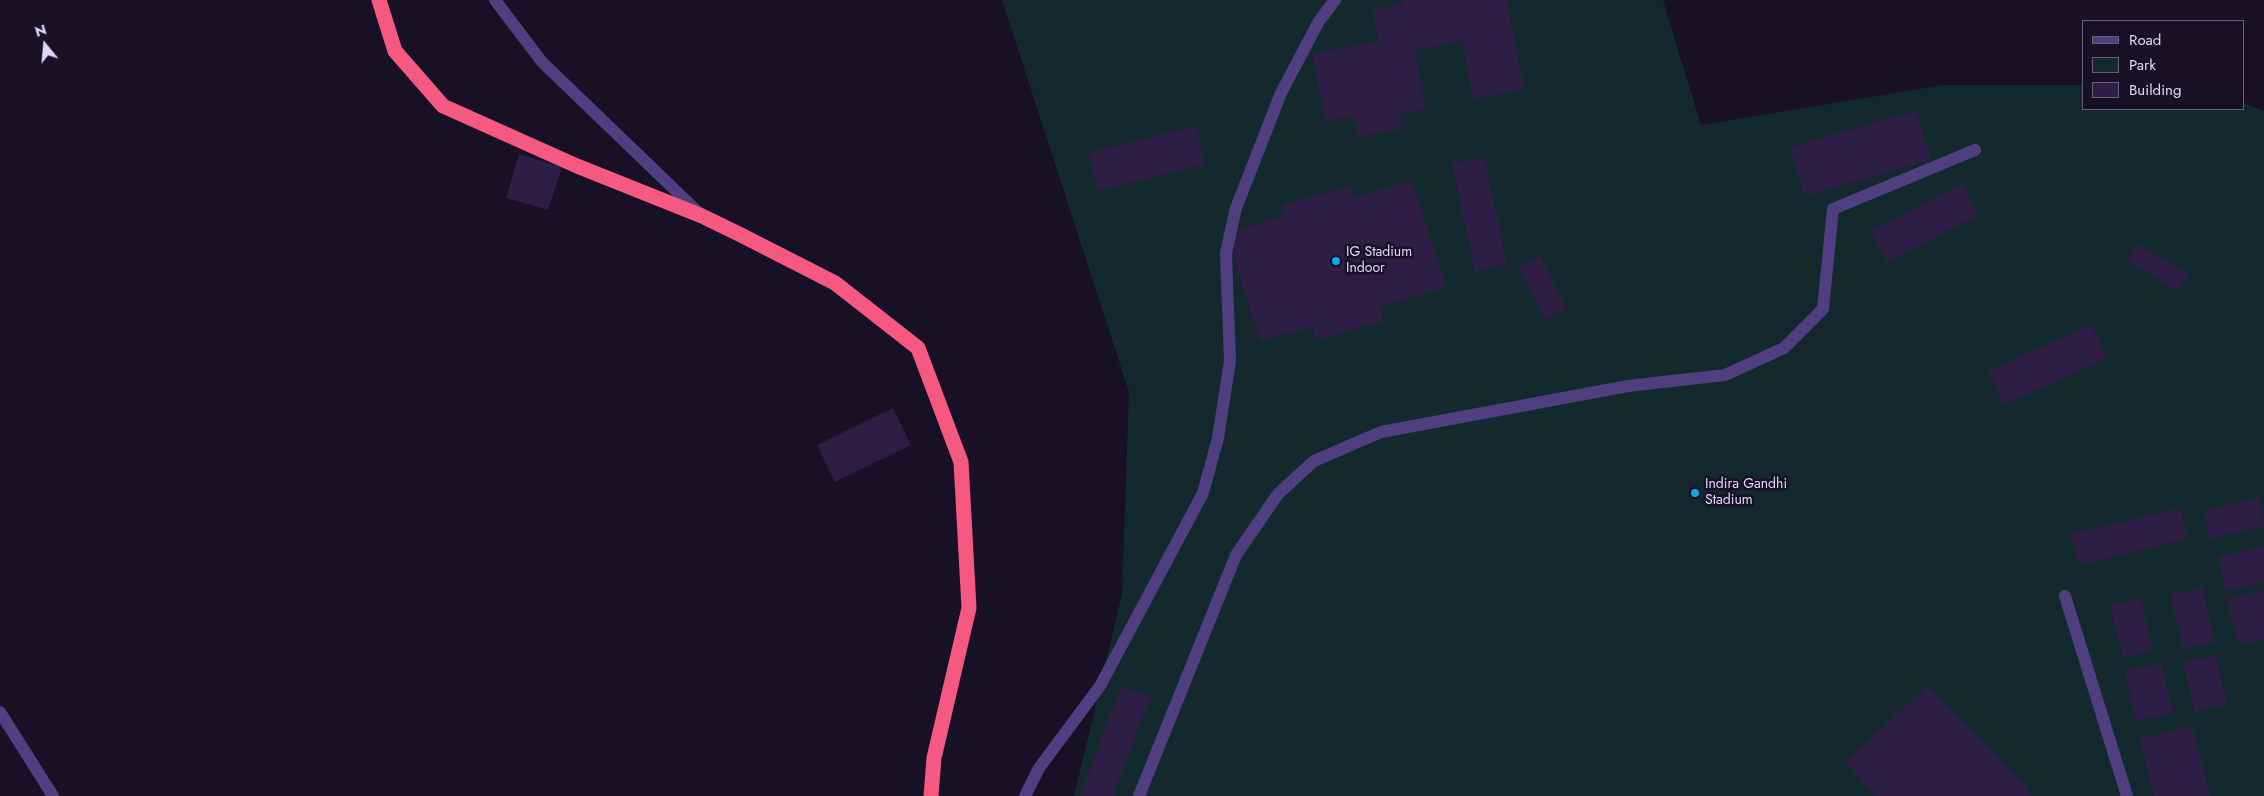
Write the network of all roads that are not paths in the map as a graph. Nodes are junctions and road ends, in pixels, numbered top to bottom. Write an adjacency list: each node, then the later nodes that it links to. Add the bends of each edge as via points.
1 (379, 0): 5 (highway, via 395,51 443,106 577,166)
2 (495, 0): 5 (street, via 542,62)
3 (1335, 0): 10 (street, via 1319,21 1281,93 1236,208 1226,253 1230,361 1218,438 1202,493 1100,686 1039,768)
4 (1975, 150): 11 (street, via 1832,209 1823,309 1784,348 1725,375 1628,386 1381,432 1314,462 1278,494 1236,555)
5 (702, 216): 9 (highway, via 835,283 918,348 961,462 969,608 934,758)
6 (2065, 596): 12 (street)
7 (0, 712): 8 (street)
8 (53, 796)
9 (931, 796)
10 (1025, 796)
11 (1139, 796)
12 (2127, 796)

